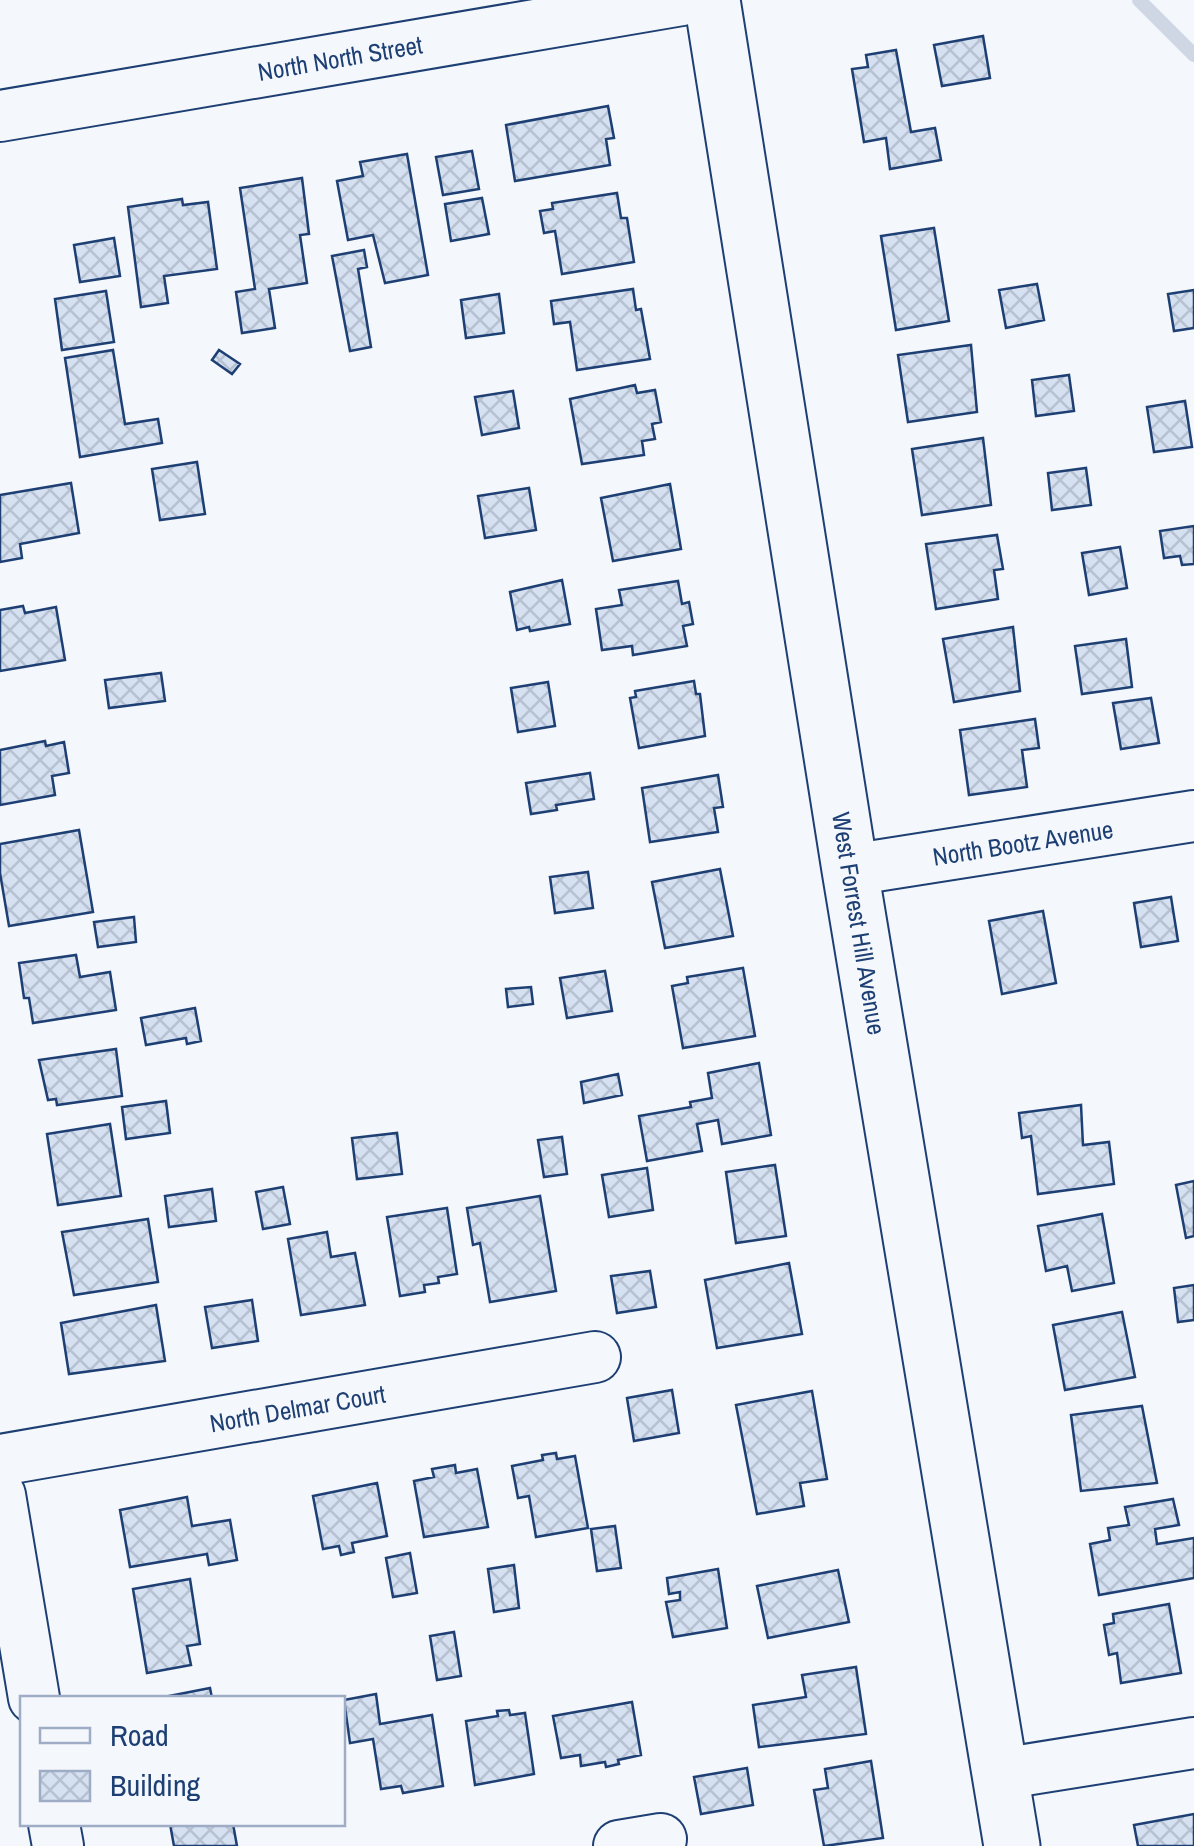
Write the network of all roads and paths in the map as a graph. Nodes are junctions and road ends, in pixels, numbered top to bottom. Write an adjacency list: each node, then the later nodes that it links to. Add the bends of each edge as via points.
1 (682, 0): 3 (street, North North Street)
2 (712, 0): 5 (main road, West Forrest Hill Avenue)
3 (0, 116)
4 (1194, 816): 5 (street, North Bootz Avenue)
5 (850, 870): 11 (main road, West Forrest Hill Avenue)
6 (595, 1357): 7 (street, North Delmar Court)
7 (0, 1460)
8 (0, 1496): 9 (street)
9 (34, 1696)
10 (1194, 1743): 11 (street)
11 (1000, 1774): 12 (main road, West Forrest Hill Avenue)
12 (1012, 1846)

